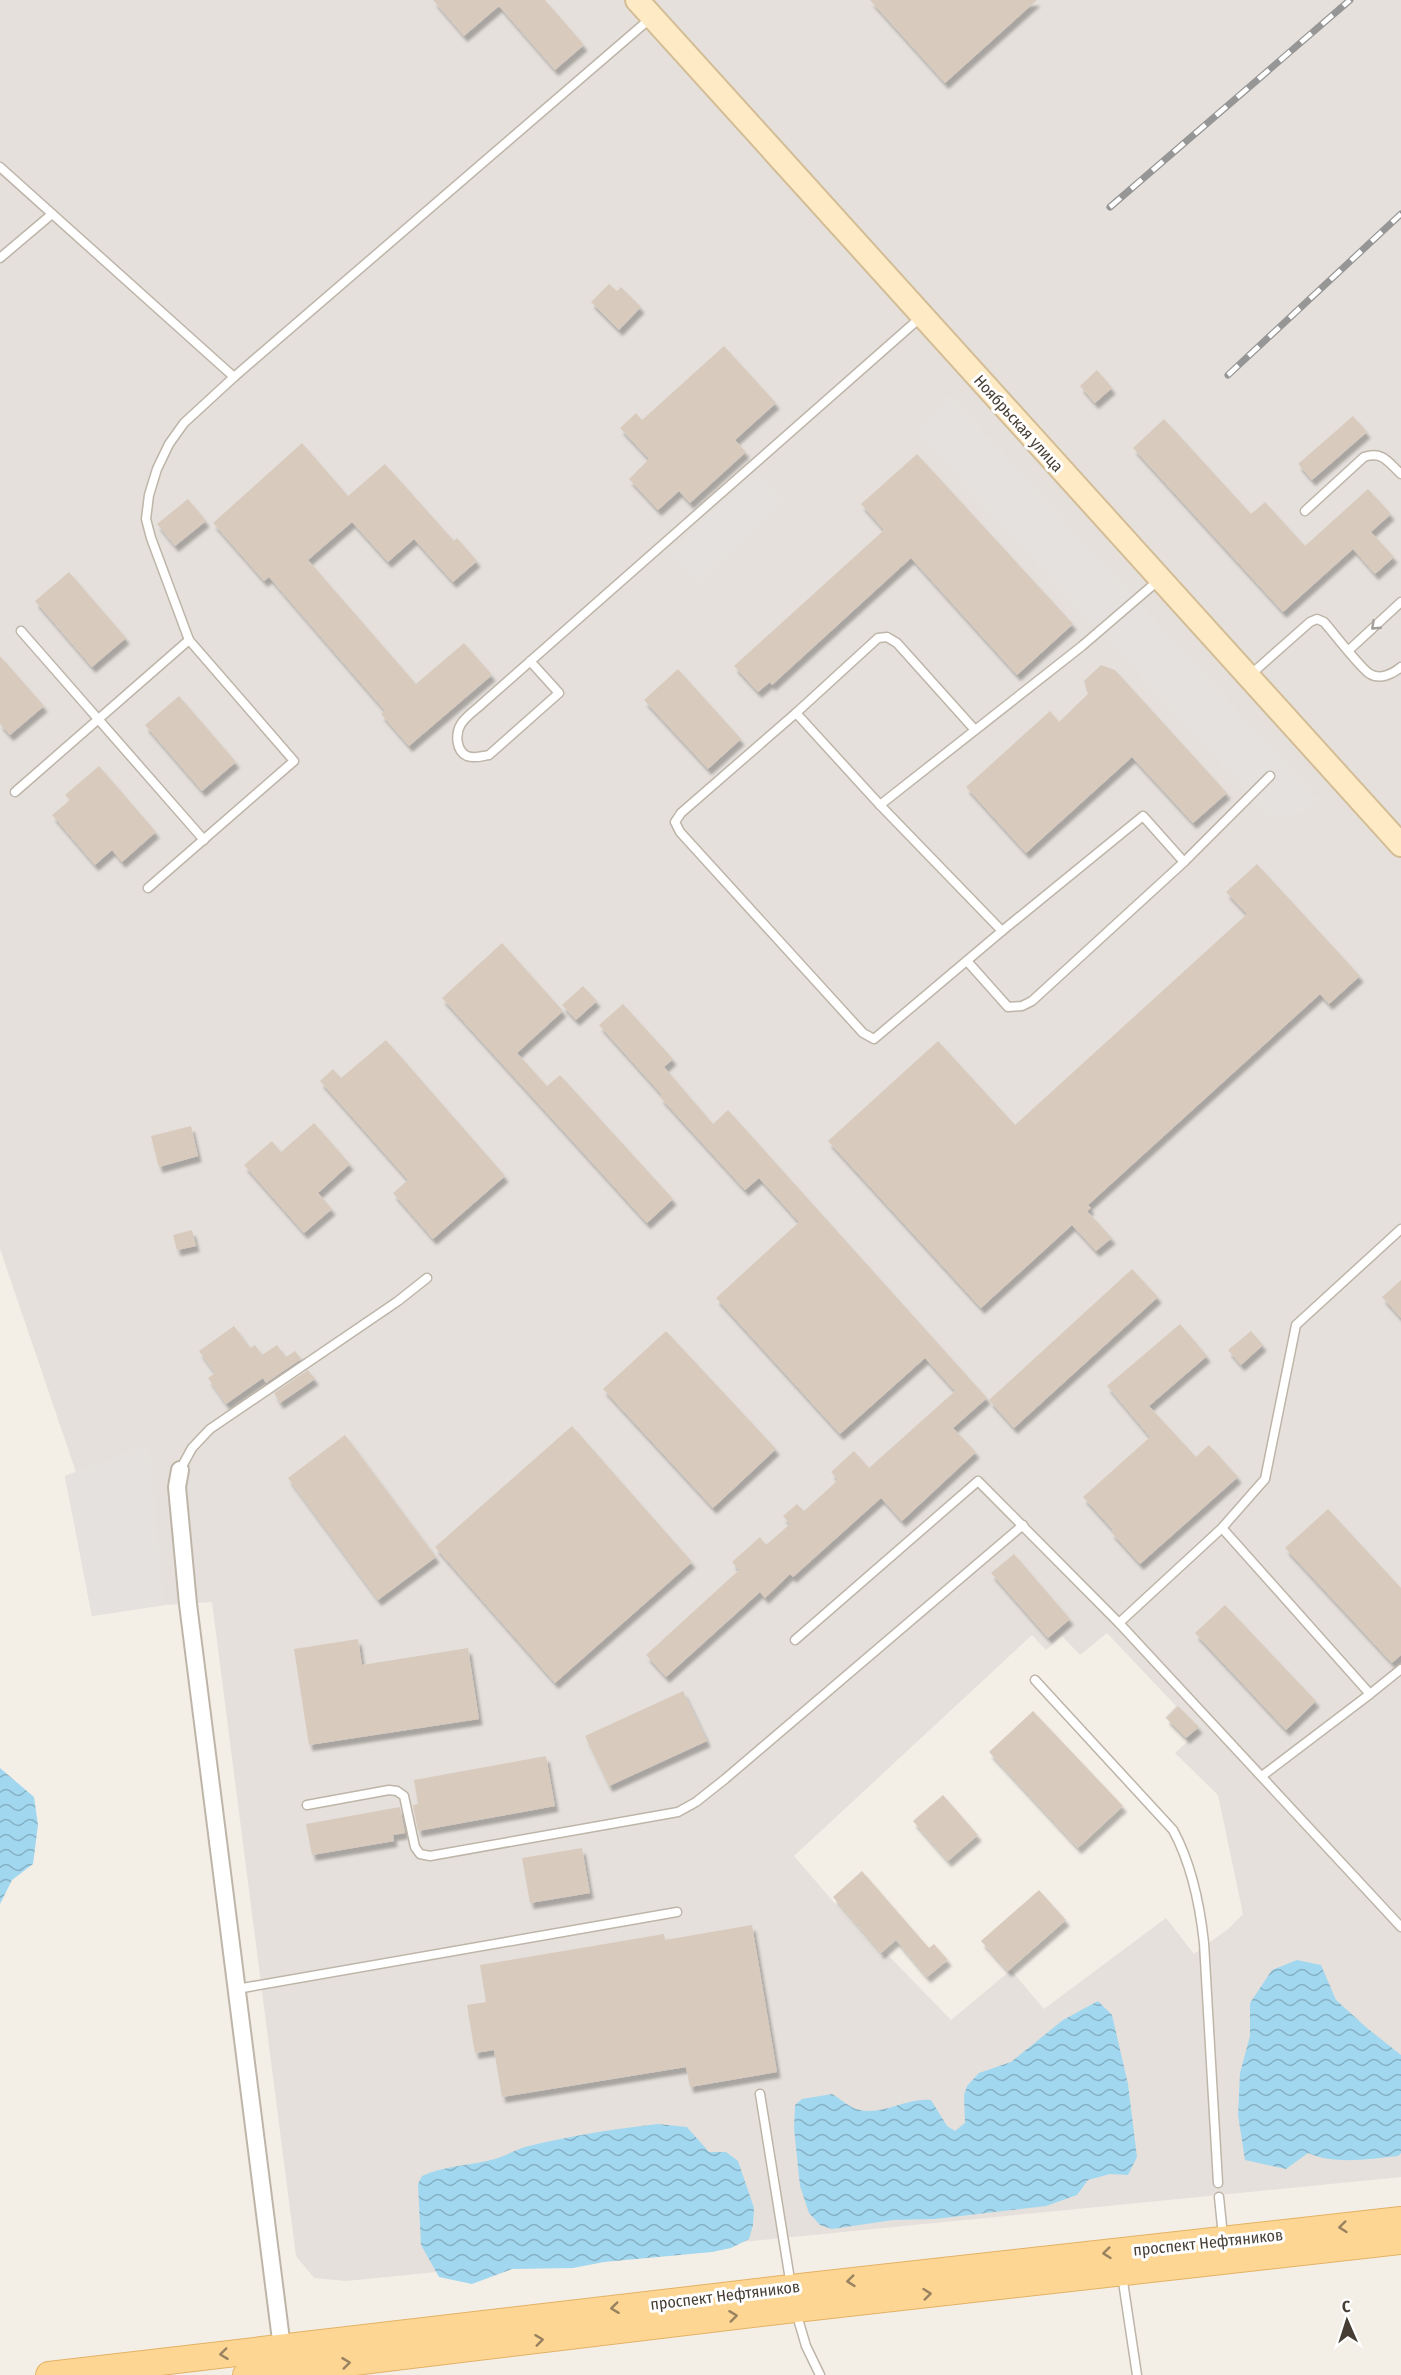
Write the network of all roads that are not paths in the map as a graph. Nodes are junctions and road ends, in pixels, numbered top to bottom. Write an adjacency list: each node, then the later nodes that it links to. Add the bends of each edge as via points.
1 (637, 0): 2 (main road, Ноябрьская улица)
2 (652, 17): 6 (main road, Ноябрьская улица); 7 (lane)
3 (0, 167): 4 (lane)
4 (52, 214): 5 (lane); 7 (lane)
5 (0, 258)
6 (922, 315): 10 (main road, Ноябрьская улица); 15 (lane)
7 (234, 377): 13 (lane, via 184,423 169,444 149,495 146,519 151,538)
8 (1401, 474): 9 (lane, via 1382,456 1364,457)
9 (1305, 511)
10 (1160, 578): 17 (main road, Ноябрьская улица); 20 (lane, via 1082,646)
11 (1401, 602): 14 (lane, one-way to 14)
12 (21, 631): 19 (lane)
13 (189, 640): 19 (lane); 24 (lane, via 294,761)
14 (1349, 650): 16 (lane, via 1369,674 1380,676); 17 (lane, via 1317,619)
15 (530, 661): 15 (lane, via 558,693 489,755 466,756 457,739 461,722)
16 (1401, 666)
17 (1248, 676): 25 (main road, Ноябрьская улица)
18 (796, 713): 20 (lane, via 878,638 887,637 897,643); 23 (lane); 29 (lane, via 681,813 675,822 680,832 863,1033 874,1039)
19 (98, 720): 22 (lane); 24 (lane)
20 (975, 730): 23 (lane)
21 (1270, 776): 26 (lane)
22 (15, 792)
23 (880, 805): 28 (lane)
24 (204, 840): 27 (lane)
25 (1401, 845)
26 (1184, 862): 28 (lane, via 1143,816); 29 (lane, via 1022,1006 1008,1007)
27 (148, 888)
28 (1002, 931): 29 (lane)
29 (967, 961)
30 (1401, 1229): 34 (lane, via 1296,1324 1265,1479)
31 (427, 1278): 32 (lane, via 210,1429 192,1448)
32 (180, 1470): 44 (street, via 177,1487 188,1604)
33 (1023, 1525): 35 (lane); 36 (lane, via 978,1481); 41 (lane, via 725,1779 678,1812 430,1856 420,1854 415,1847 404,1796 398,1791)
34 (1222, 1528): 35 (lane); 39 (lane)
35 (1119, 1623): 40 (lane)
36 (795, 1640)
37 (1401, 1669): 39 (lane)
38 (1035, 1680): 46 (lane, via 1173,1830 1180,1845 1204,1943)
39 (1370, 1694): 40 (lane)
40 (1262, 1776): 43 (lane)
41 (307, 1805)
42 (677, 1912): 44 (lane)
43 (1401, 1927)
44 (237, 1989): 53 (street)
45 (760, 2094): 52 (lane)
46 (1218, 2183)
47 (1219, 2197): 49 (lane)
48 (1401, 2220): 49 (main road, проспект Нефтяников, one-way to 49)
49 (1223, 2240): 52 (main road, проспект Нефтяников, one-way to 52)
50 (1401, 2241): 51 (main road, проспект Нефтяников)
51 (1122, 2272): 52 (main road, проспект Нефтяников, one-way to 51); 57 (lane)
52 (793, 2298): 53 (main road, проспект Нефтяников, via 375,2354); 56 (lane, via 806,2346)
53 (284, 2359): 54 (main road, проспект Нефтяников, one-way to 54); 55 (main road, проспект Нефтяников)
54 (49, 2375)
55 (246, 2375)
56 (820, 2375)
57 (1137, 2375)

